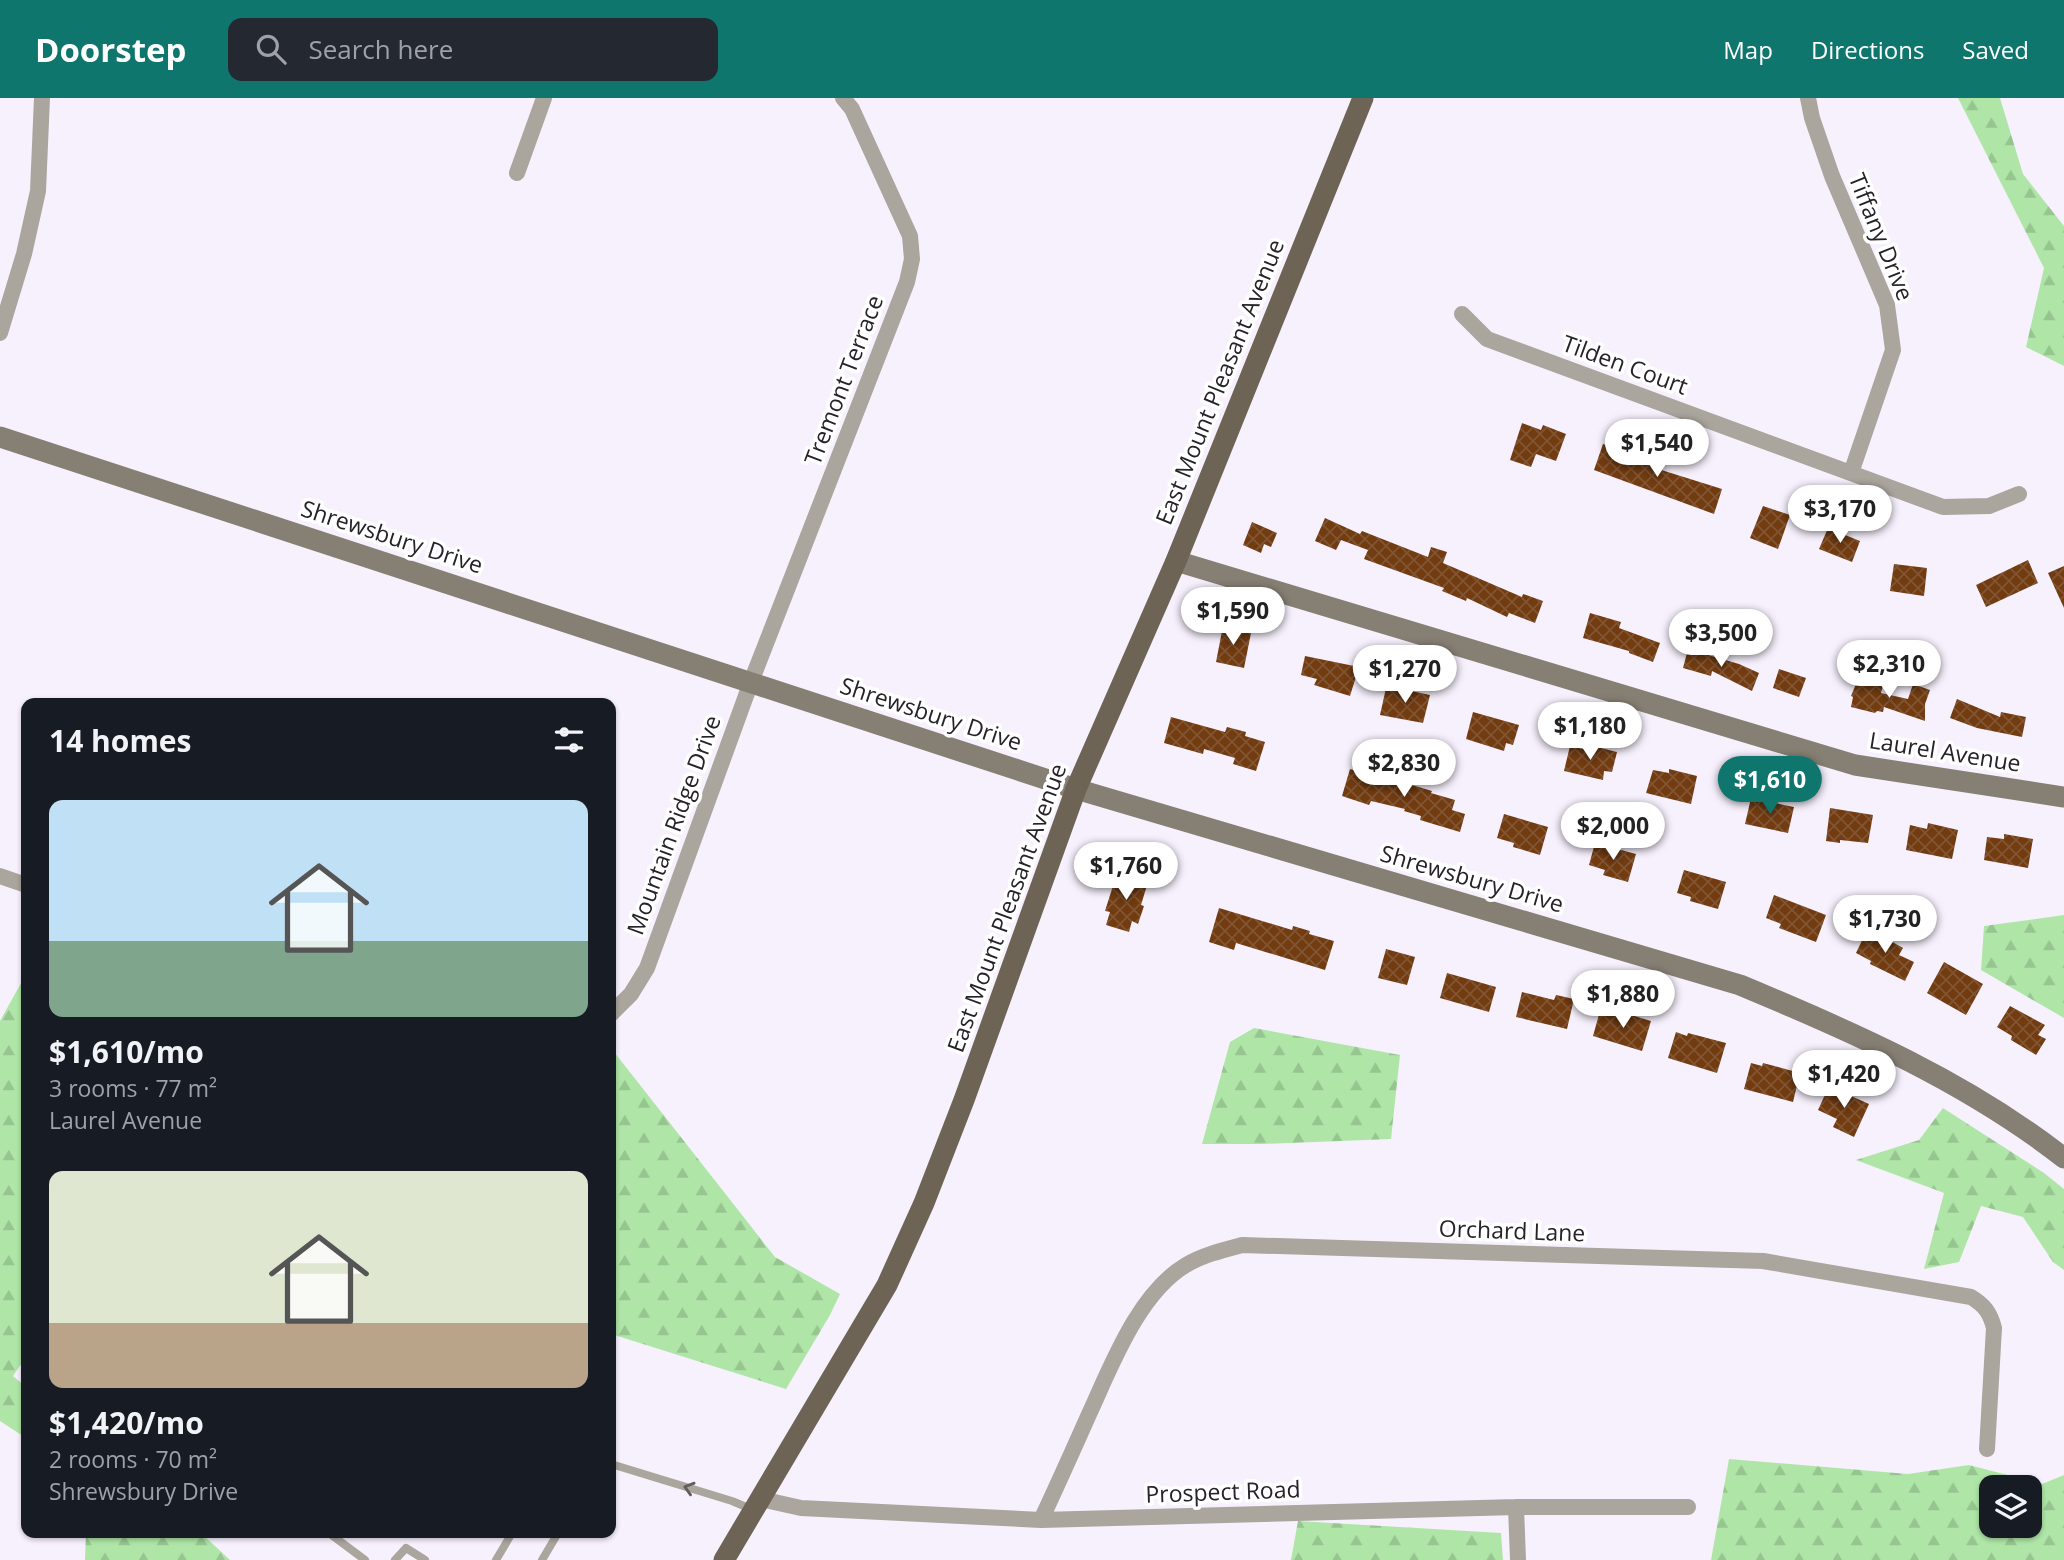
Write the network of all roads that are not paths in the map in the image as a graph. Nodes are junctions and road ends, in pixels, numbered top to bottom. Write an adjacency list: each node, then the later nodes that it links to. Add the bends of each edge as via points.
1 (42, 98): 8 (street, via 38,191)
2 (544, 98): 6 (street)
3 (843, 98): 13 (street, Tremont Terrace, via 911,236 912,259 907,282)
4 (1363, 98): 12 (main road, East Mount Pleasant Avenue)
5 (1808, 98): 10 (street, Tiffany Drive, via 1832,176 1887,305 1893,350)
6 (517, 173)
7 (1462, 314): 10 (street, Tilden Court, via 1488,339)
8 (0, 333)
9 (0, 437): 13 (main road, Shrewsbury Drive)
10 (1851, 473): 11 (street, Tilden Court, via 1943,507 1989,506)
11 (2019, 494)
12 (1176, 561): 14 (main road, East Mount Pleasant Avenue); 15 (main road, Laurel Avenue, via 1855,765)
13 (751, 682): 14 (main road, Shrewsbury Drive); 18 (street, Mountain Ridge Drive, via 647,968)
14 (1076, 789): 19 (main road, Shrewsbury Drive, via 1740,985 1945,1079); 22 (main road, East Mount Pleasant Avenue, via 914,1226 887,1285)
15 (2064, 797)
16 (0, 876): 17 (street)
17 (21, 882)
18 (616, 1009)
19 (2064, 1158)
20 (1987, 1449): 25 (street, Orchard Lane, via 1994,1328 1990,1314 1971,1297 1763,1261 1242,1245 1186,1265 1149,1301 1121,1347)
21 (616, 1466): 22 (lane, one-way to 21)
22 (757, 1505): 25 (street, Prospect Road); 34 (main road, East Mount Pleasant Avenue)
23 (1516, 1507): 24 (street, Prospect Road); 25 (street, Prospect Road); 35 (street)
24 (1688, 1507)
25 (1041, 1520)
26 (336, 1538): 29 (lane)
27 (509, 1538): 32 (lane)
28 (555, 1538): 33 (lane)
29 (365, 1560)
30 (395, 1560): 31 (lane, via 406,1548)
31 (425, 1560)
32 (496, 1560)
33 (542, 1560)
34 (724, 1560)
35 (1518, 1560)

